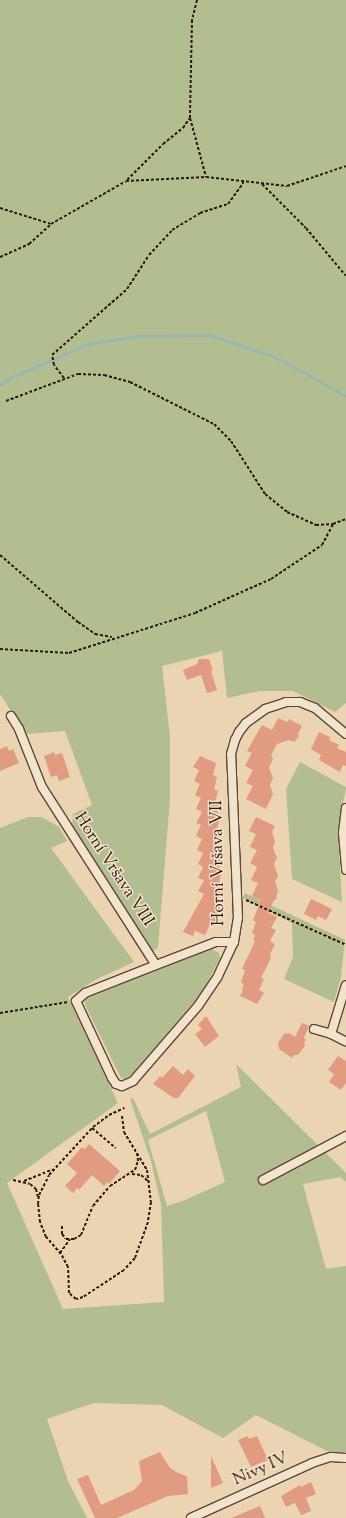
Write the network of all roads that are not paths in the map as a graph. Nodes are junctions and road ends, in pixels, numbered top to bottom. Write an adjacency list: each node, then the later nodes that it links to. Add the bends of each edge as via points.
1 (11, 716): 6 (street, Horní Vršava VIII, via 19,729 42,787)
2 (346, 734): 5 (street, Horní Vršava VII, via 315,708 300,702 276,704 254,716 234,740 231,761 237,897)
3 (346, 808): 4 (street, via 343,833)
4 (346, 870)
5 (234, 942): 6 (street, via 216,942); 6 (street, Horní Vršava VII, via 217,978 202,1001 127,1085 119,1085 112,1078 76,1001 85,993)
6 (156, 965)
7 (346, 985): 9 (street)
8 (314, 1029): 9 (street)
9 (331, 1034): 10 (street)
10 (345, 1041)
11 (346, 1136): 12 (street)
12 (263, 1180)
13 (346, 1458): 14 (street, Nivy IV, via 331,1457 312,1463)
14 (192, 1518)

